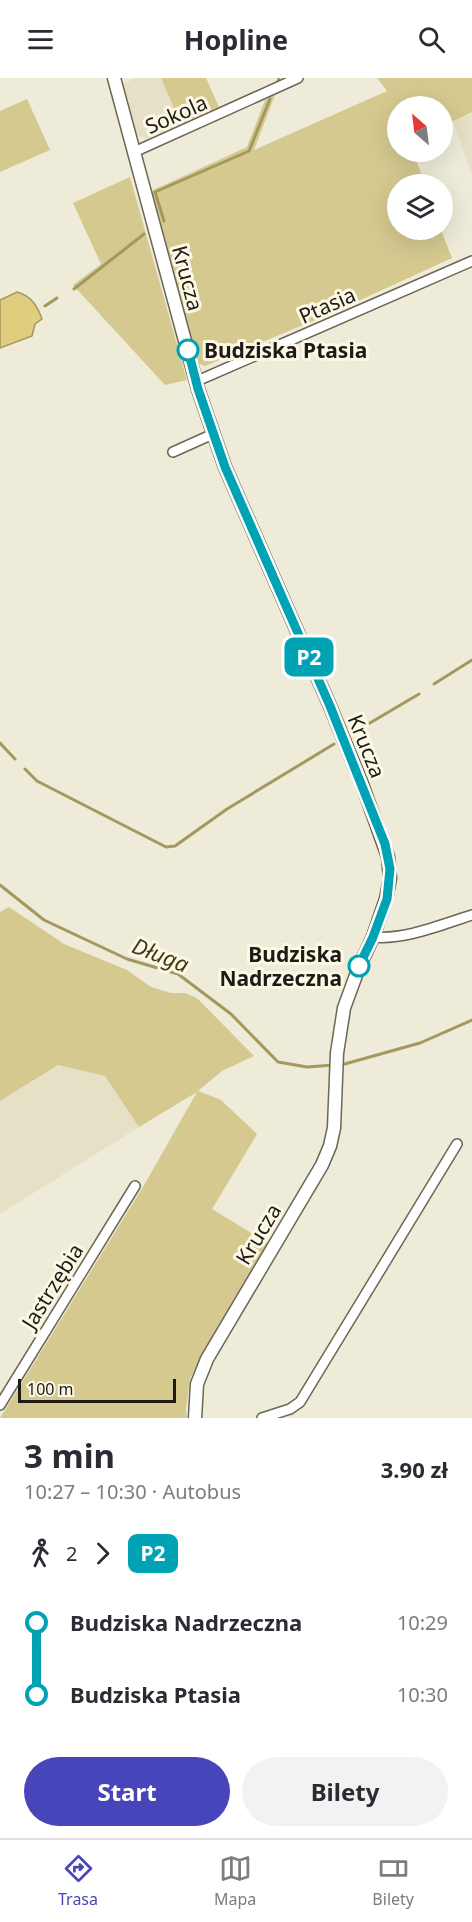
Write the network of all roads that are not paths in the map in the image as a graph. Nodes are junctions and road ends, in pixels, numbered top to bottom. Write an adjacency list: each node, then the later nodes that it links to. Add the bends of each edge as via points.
1 (114, 78): 3 (street, Krucza)
2 (298, 78): 3 (street, Sokola)
3 (134, 152): 5 (street, Krucza)
4 (472, 261): 5 (street, Ptasia)
5 (197, 381): 6 (street, Krucza)
6 (213, 434): 7 (street); 9 (street, Krucza, via 385,844 390,878)
7 (173, 452)
8 (472, 915): 9 (street, via 411,934)
9 (373, 937): 13 (street, Krucza, via 344,1008 337,1053 334,1128 328,1152 207,1359 197,1383)
10 (457, 1144): 14 (street, via 300,1402)
11 (135, 1186): 12 (street, Jastrzębia)
12 (0, 1406)
13 (195, 1418)
14 (262, 1418)

